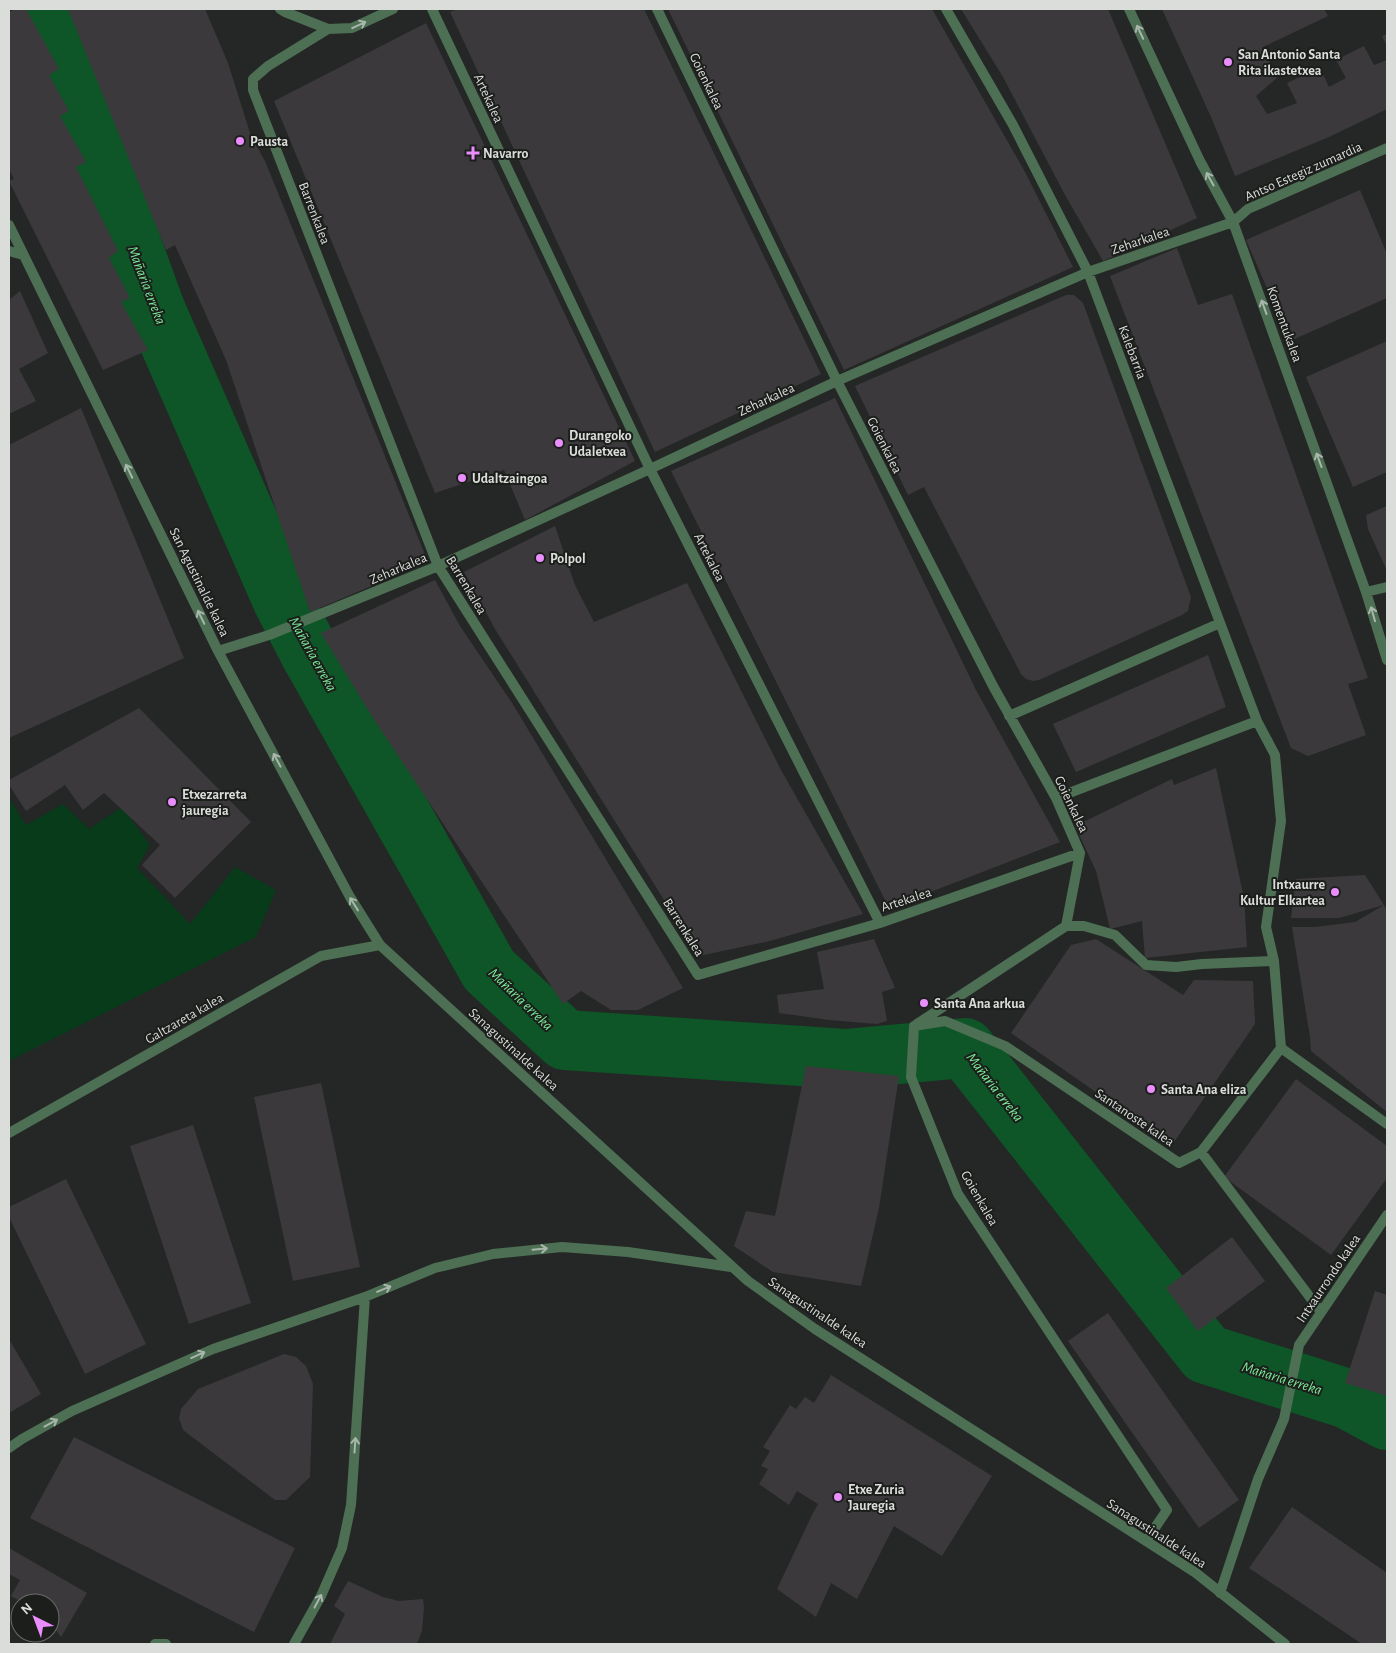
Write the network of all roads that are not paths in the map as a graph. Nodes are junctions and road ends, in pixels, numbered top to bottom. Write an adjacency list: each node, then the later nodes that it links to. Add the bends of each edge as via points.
1 (280, 9): 7 (street)
2 (393, 9): 7 (street, one-way to 2, via 352,28)
3 (432, 9): 15 (street, Artekalea)
4 (657, 9): 14 (street, Goienkalea)
5 (946, 9): 13 (street, Kalebarria, via 1013,125)
6 (1129, 9): 9 (street, Komentukalea, one-way to 6, via 1200,161)
7 (328, 29): 16 (street, Barrenkalea, via 268,66 254,79 253,90)
8 (1387, 148): 9 (street, Antso Estegiz zumardia, via 1248,210)
9 (1233, 222): 13 (street, Zeharkalea); 18 (street, Komentukalea, one-way to 9)
10 (9, 225): 12 (street, San Agustinalde kalea)
11 (9, 251): 12 (street)
12 (23, 255): 20 (street, San Agustinalde kalea, one-way to 12)
13 (1088, 272): 14 (street, Zeharkalea); 19 (street, Kalebarria)
14 (837, 381): 15 (street, Zeharkalea); 22 (street, Goienkalea)
15 (650, 469): 16 (street, Zeharkalea); 26 (street, Artekalea)
16 (438, 566): 20 (street, Zeharkalea, via 316,617); 26 (street, Barrenkalea, via 698,975)
17 (1387, 586): 18 (street)
18 (1366, 592): 21 (street, Komentukalea, one-way to 18)
19 (1220, 623): 22 (street); 23 (street, Kalebarria)
20 (218, 651): 28 (street, San Agustinalde kalea, one-way to 20, via 350,897)
21 (1387, 660)
22 (1009, 716): 24 (street, Goienkalea)
23 (1257, 721): 24 (street); 29 (street, Kalebarria, via 1275,756 1281,821 1266,927)
24 (1056, 798): 25 (street, Goienkalea)
25 (1080, 853): 26 (street, Artekalea); 27 (street, Goienkalea)
26 (880, 923)
27 (1066, 926): 29 (street, via 1084,926 1115,934 1146,965 1176,968); 30 (street)
28 (380, 945): 33 (street, Galtzareta kalea, via 321,956); 36 (street, Sanagustinalde kalea)
29 (1274, 962): 31 (street)
30 (914, 1026): 34 (street, Santanoste kalea, via 945,1021 1005,1046 1179,1163); 40 (street, Goienkalea, via 911,1077 958,1194 1167,1510)
31 (1281, 1048): 32 (street); 34 (street, Santanoste kalea)
32 (1387, 1124)
33 (9, 1133)
34 (1201, 1152): 38 (street)
35 (1387, 1215): 38 (street, Intxaurrondo kalea)
36 (731, 1267): 37 (street, one-way to 36, via 435,1268 494,1254 562,1248 628,1252); 40 (street, Sanagustinalde kalea, via 815,1329)
37 (365, 1297): 39 (street, one-way to 37, via 72,1411 213,1349); 44 (street, one-way to 37, via 321,1596 342,1548 351,1505)
38 (1321, 1312): 41 (street, Intxaurrondo kalea, via 1299,1345 1284,1419 1258,1479)
39 (9, 1448)
40 (1146, 1541): 41 (street, Sanagustinalde kalea)
41 (1220, 1593): 45 (street, Sanagustinalde kalea)
42 (155, 1644): 43 (street)
43 (166, 1644)
44 (294, 1644)
45 (1285, 1644)

